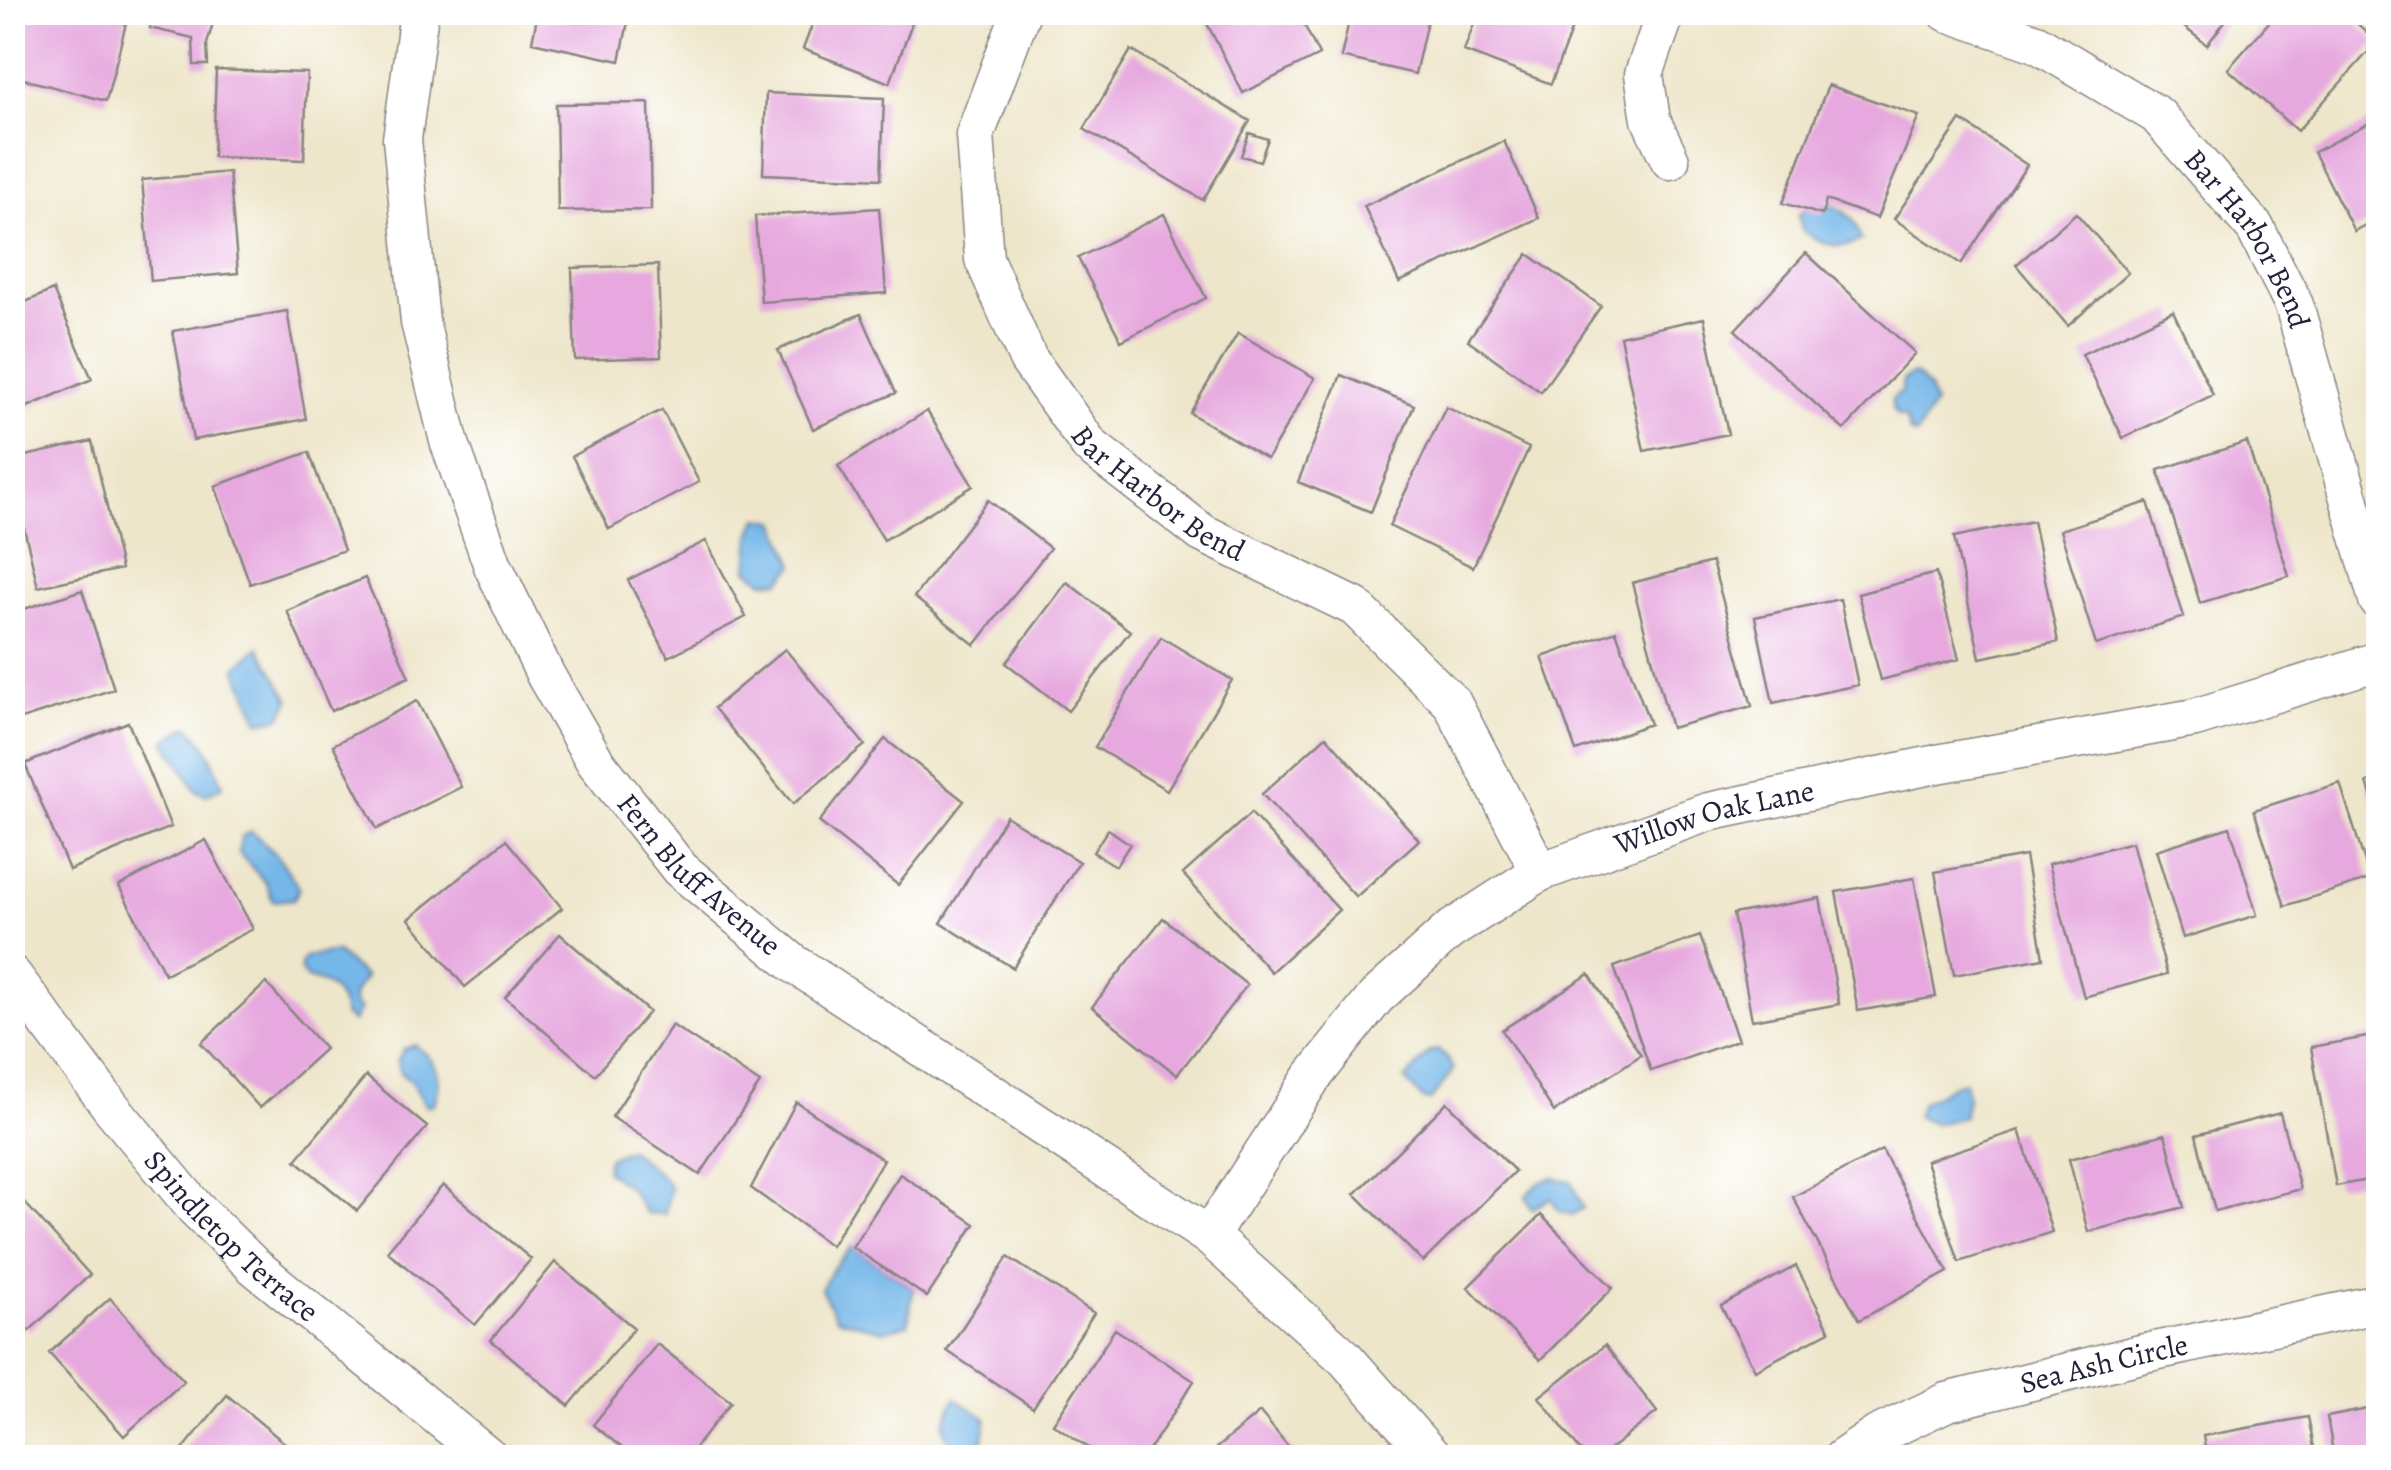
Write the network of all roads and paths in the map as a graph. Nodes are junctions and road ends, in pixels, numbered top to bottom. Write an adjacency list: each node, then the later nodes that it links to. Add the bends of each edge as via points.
1 (419, 12): 10 (street, Fern Bluff Avenue, via 402,139 420,322 450,442 493,566 596,761 680,869 793,963)
2 (1021, 12): 8 (street, Bar Harbor Bend, via 975,135 984,259 1028,359 1090,446 1202,533 1355,607 1452,702)
3 (1666, 12): 5 (street, via 1644,74 1651,120)
4 (1948, 12): 6 (street, Bar Harbor Bend, via 2036,43 2157,115 2255,228 2294,306)
5 (1670, 160)
6 (2378, 600)
7 (2378, 661): 8 (street, Willow Oak Lane, via 2194,718 1708,812)
8 (1540, 872): 10 (street, Willow Oak Lane, via 1449,931 1376,997 1311,1080)
9 (12, 975): 12 (street, Spindletop Terrace, via 195,1208 254,1266)
10 (1210, 1236): 13 (street, Fern Bluff Avenue, via 1344,1358)
11 (2378, 1304): 14 (street, Sea Ash Circle, via 1947,1402)
12 (490, 1458)
13 (1433, 1458)
14 (1843, 1458)

